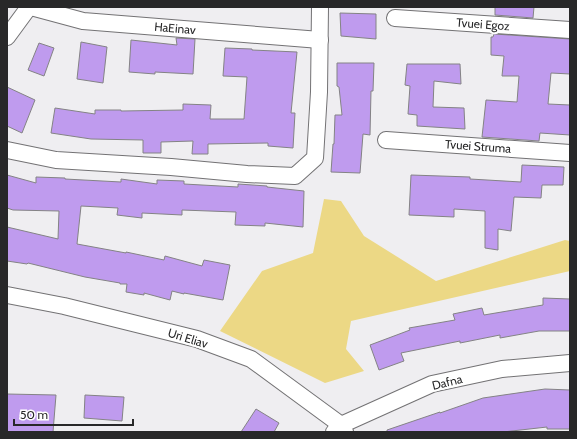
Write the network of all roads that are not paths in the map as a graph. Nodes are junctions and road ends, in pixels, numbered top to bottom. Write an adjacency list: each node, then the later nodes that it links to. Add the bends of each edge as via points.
1 (30, 7): 5 (street); 6 (street, HaEinav, via 83,21)
2 (320, 7): 6 (street)
3 (395, 18): 4 (street, Tvuei Egoz)
4 (570, 30)
5 (7, 37)
6 (320, 40): 8 (street, via 315,158 295,176 56,160)
7 (386, 140): 9 (street, Tvuei Struma)
8 (7, 150)
9 (570, 152)
10 (7, 296): 12 (street, Uri Eliav, via 64,306 197,339 251,359)
11 (570, 363): 12 (street, Dafna, via 502,369 432,384)
12 (340, 430)

